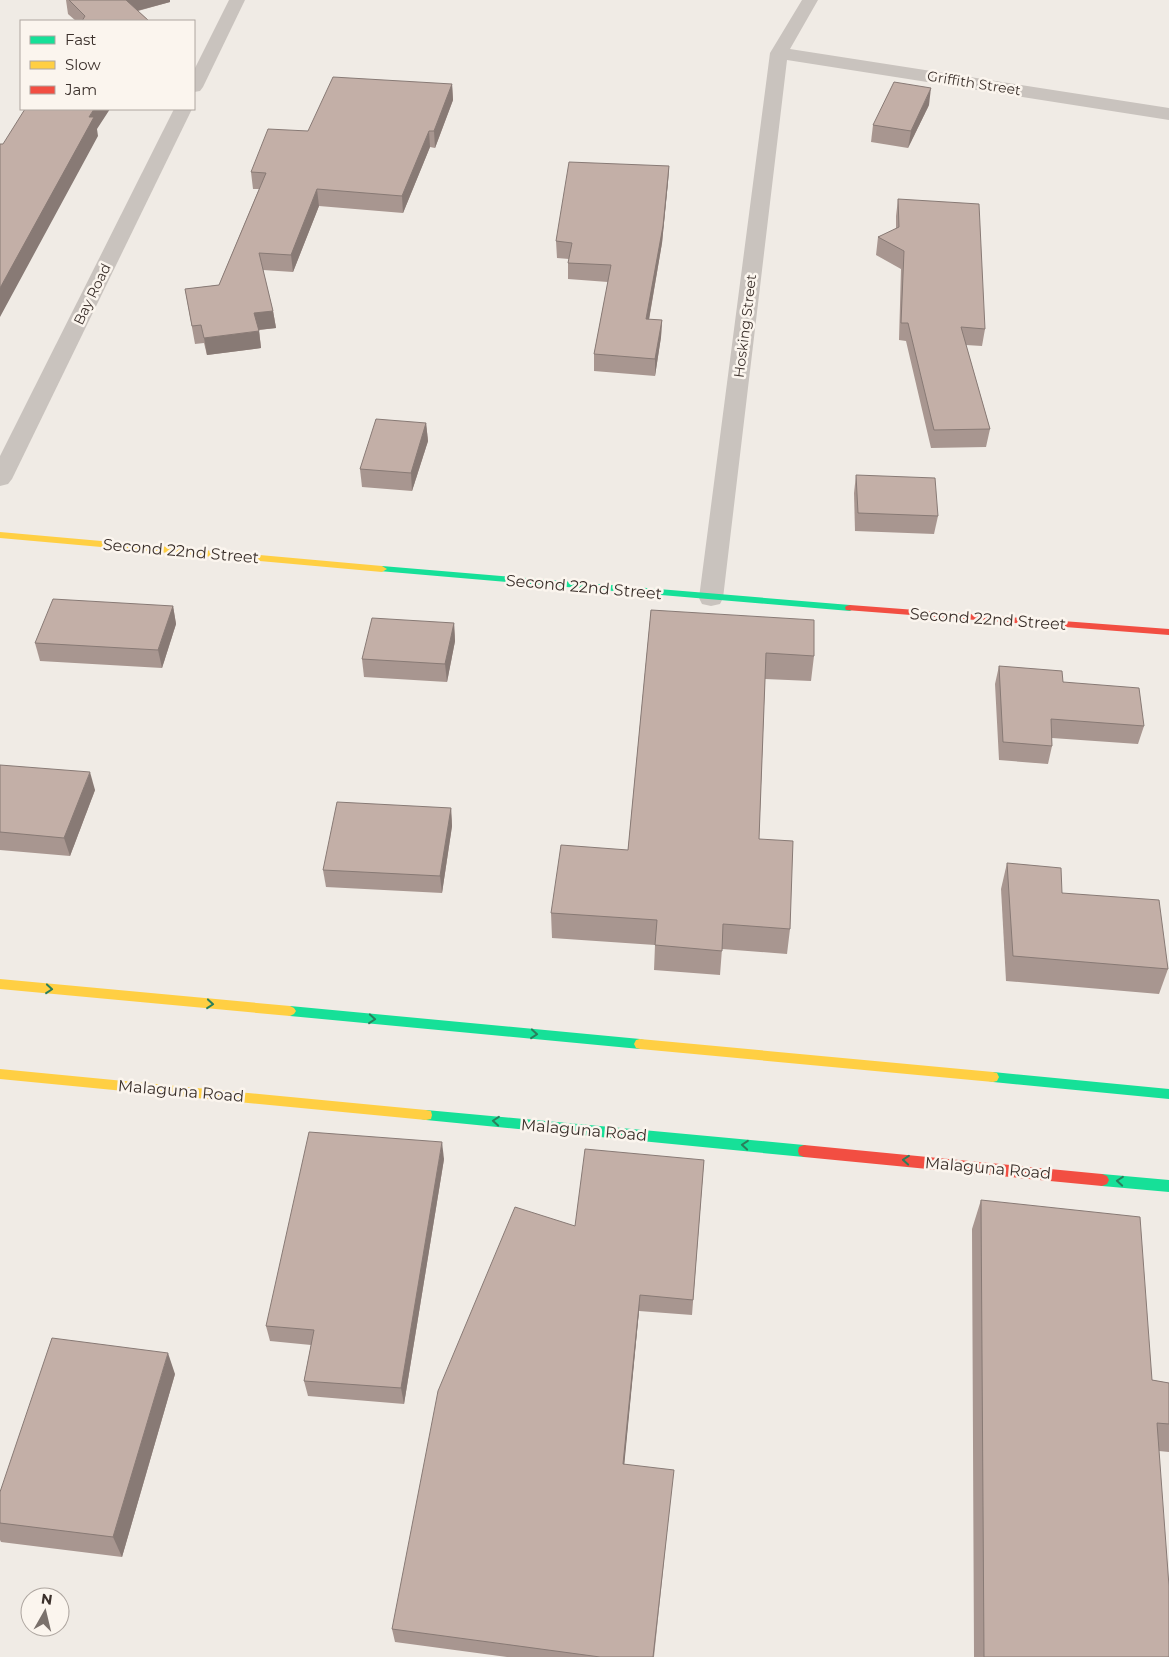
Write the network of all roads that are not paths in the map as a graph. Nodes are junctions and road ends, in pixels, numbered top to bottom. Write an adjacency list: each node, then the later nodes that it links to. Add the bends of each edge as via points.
1 (237, 0): 4 (street)
2 (810, 0): 3 (street)
3 (779, 53): 6 (street, Griffith Street); 9 (street, Hosking Street)
4 (195, 85)
5 (183, 110): 7 (street, Bay Road)
6 (1169, 114)
7 (0, 479)
8 (0, 535): 9 (street, Second 22nd Street)
9 (711, 598): 10 (street, Second 22nd Street)
10 (1169, 632)
11 (0, 984): 13 (street, one-way to 13)
12 (0, 1074): 14 (street, Malaguna Road, one-way to 12)
13 (1169, 1094)
14 (1169, 1186)

